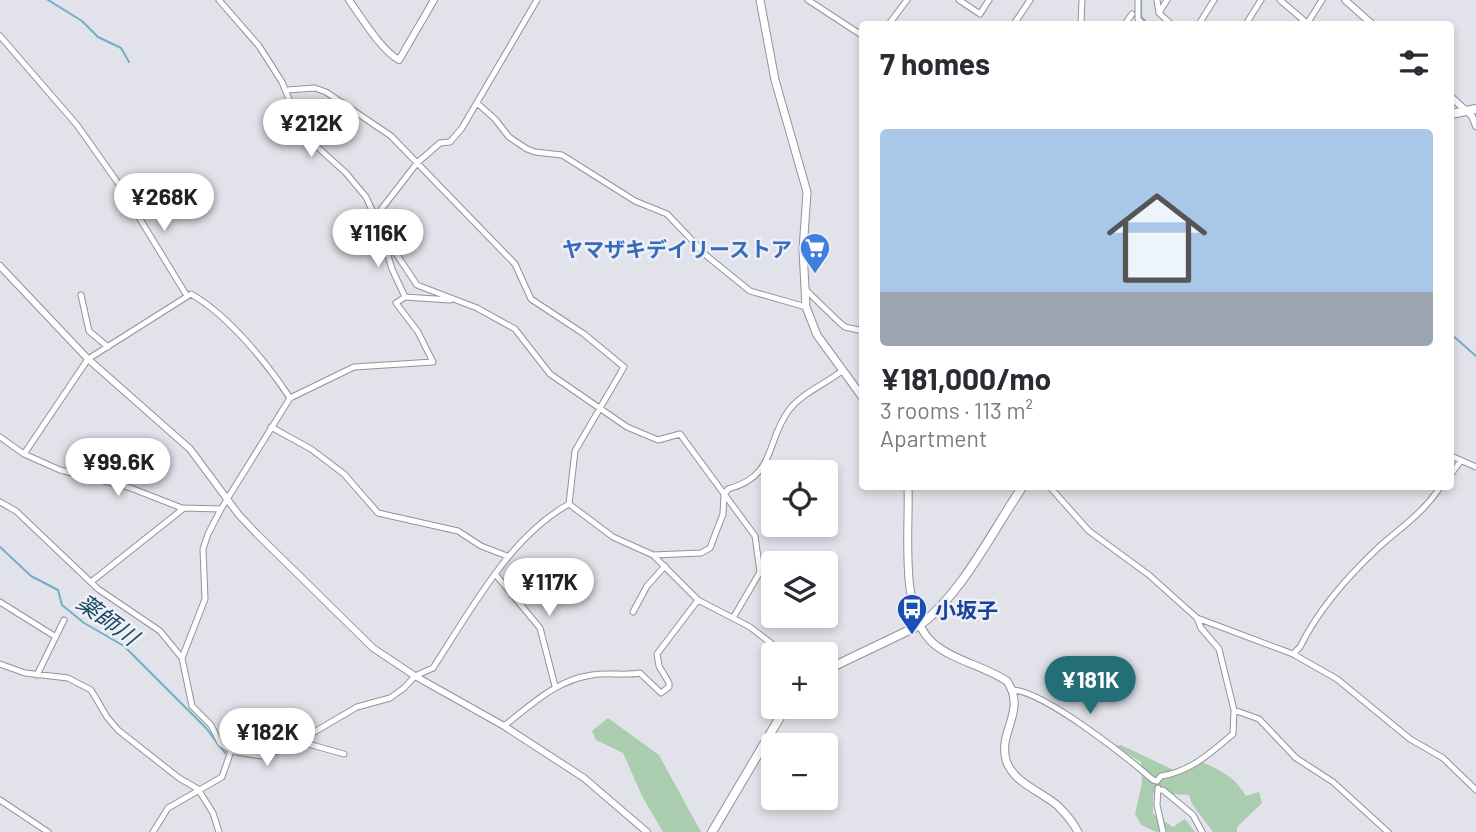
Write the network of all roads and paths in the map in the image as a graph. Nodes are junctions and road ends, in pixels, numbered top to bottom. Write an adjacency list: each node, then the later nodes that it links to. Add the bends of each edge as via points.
1 (219, 0): 35 (street, via 259,46)
2 (349, 0): 3 (street, via 399,60)
3 (433, 0)
4 (537, 0): 37 (street)
5 (760, 0): 46 (main road, via 776,81 807,192)
6 (808, 0): 33 (street)
7 (906, 0): 22 (street)
8 (959, 0): 9 (street, via 980,14)
9 (989, 0)
10 (1030, 0): 23 (street)
11 (1082, 0): 24 (street)
12 (1138, 0): 26 (street)
13 (1157, 0): 20 (street)
14 (1167, 0): 20 (street)
15 (1214, 0): 28 (street)
16 (1261, 0): 29 (street)
17 (1280, 0): 30 (street)
18 (1322, 0): 31 (street)
19 (1347, 1): 32 (street)
20 (1159, 13): 27 (street)
21 (1132, 14): 25 (street)
22 (891, 21)
23 (1016, 21)
24 (1081, 21)
25 (1127, 21)
26 (1140, 21)
27 (1168, 21)
28 (1201, 21)
29 (1249, 21)
30 (1304, 21)
31 (1309, 21)
32 (1369, 21)
33 (859, 33)
34 (0, 36): 48 (street, via 77,125)
35 (287, 90): 42 (street, via 326,92 391,136); 43 (street, via 303,134 346,173)
36 (1454, 100): 39 (street)
37 (477, 103): 42 (street, via 450,142 440,143); 51 (street, via 527,149 562,155 635,201 667,214 708,257 750,291)
38 (1476, 109): 39 (main road)
39 (1466, 111): 40 (main road); 41 (street)
40 (1454, 113)
41 (1476, 126)
42 (417, 163): 43 (street); 58 (street, via 515,264 531,299 624,367)
43 (376, 216): 44 (street)
44 (390, 246): 49 (street, via 386,249); 50 (street, via 417,285)
45 (0, 266): 54 (street)
46 (804, 288): 51 (main road); 52 (street, via 845,327)
47 (81, 295): 53 (street, via 89,331)
48 (187, 296): 53 (street); 57 (street, via 210,305)
49 (405, 297): 50 (street); 57 (street, via 396,303 433,362 354,367)
50 (459, 301): 58 (street, via 515,329 550,374)
51 (806, 307): 55 (main road, via 817,335)
52 (859, 330)
53 (108, 347): 54 (street)
54 (88, 359): 61 (street); 71 (street, via 181,440)
55 (843, 370): 56 (main road); 70 (street, via 794,404 757,475)
56 (859, 392)
57 (290, 398): 59 (street)
58 (599, 410): 70 (street, via 658,440 680,434); 73 (street, via 575,451)
59 (271, 428): 71 (street); 77 (street, via 311,449 344,474 378,513 458,531)
60 (0, 438): 61 (street)
61 (24, 454): 74 (street, via 60,470 128,487)
62 (1454, 458): 63 (street)
63 (1460, 461): 64 (street); 65 (street)
64 (1476, 467)
65 (1454, 470)
66 (908, 490): 87 (main road, via 910,580)
67 (1020, 490): 87 (main road, via 947,599)
68 (1053, 490): 85 (street, via 1089,531)
69 (1438, 490): 90 (street, via 1423,511 1345,582)
70 (724, 495): 76 (street, via 723,514 710,548 701,553); 84 (street, via 755,536 760,572)
71 (228, 499): 75 (street); 95 (street, via 257,534 373,648)
72 (0, 502): 80 (street, via 16,511)
73 (569, 505): 76 (street, via 613,537); 77 (street, via 549,515)
74 (184, 508): 75 (street); 80 (street)
75 (221, 509): 91 (street, via 203,550 205,599)
76 (653, 555): 78 (street)
77 (507, 556): 79 (street)
78 (665, 566): 81 (street); 83 (street)
79 (496, 575): 95 (street, via 433,668); 96 (street, via 540,628)
80 (91, 582): 91 (street, via 160,631)
81 (698, 600): 84 (street); 96 (street, via 657,654 669,683 661,693 640,673 590,675)
82 (0, 602): 88 (street)
83 (632, 612)
84 (733, 618): 89 (street)
85 (1197, 618): 90 (street); 98 (street, via 1219,649)
86 (64, 620): 88 (street)
87 (920, 625): 93 (main road); 97 (main road, via 935,644 996,674)
88 (56, 637): 94 (street)
89 (769, 642)
90 (1293, 654): 107 (street, via 1337,680 1410,739 1443,758)
91 (182, 658): 102 (street, via 192,706)
92 (0, 664): 94 (street)
93 (838, 664)
94 (37, 675): 105 (street, via 68,678 91,690 118,730)
95 (415, 676): 100 (street); 101 (street, via 390,698 357,707)
96 (555, 686): 100 (street)
97 (1013, 690): 104 (street, via 1043,700); 114 (main road, via 1014,710 1005,747 1009,768 1059,807)
98 (1234, 710): 104 (street, via 1233,734 1206,758); 117 (street, via 1259,719 1296,758 1333,782)
99 (779, 719): 113 (main road)
100 (504, 726): 112 (street, via 584,778)
101 (301, 742): 102 (street, via 261,756); 103 (street)
102 (231, 751): 105 (street, via 222,777)
103 (344, 754)
104 (1157, 781): 106 (street)
105 (198, 789): 110 (street, via 168,808); 111 (street)
106 (1158, 790): 115 (street); 116 (street, via 1193,816)
107 (1476, 790)
108 (0, 800): 109 (street)
109 (48, 832)
110 (153, 832)
111 (219, 832)
112 (647, 832)
113 (712, 832)
114 (1078, 832)
115 (1163, 832)
116 (1202, 832)
117 (1388, 832)

